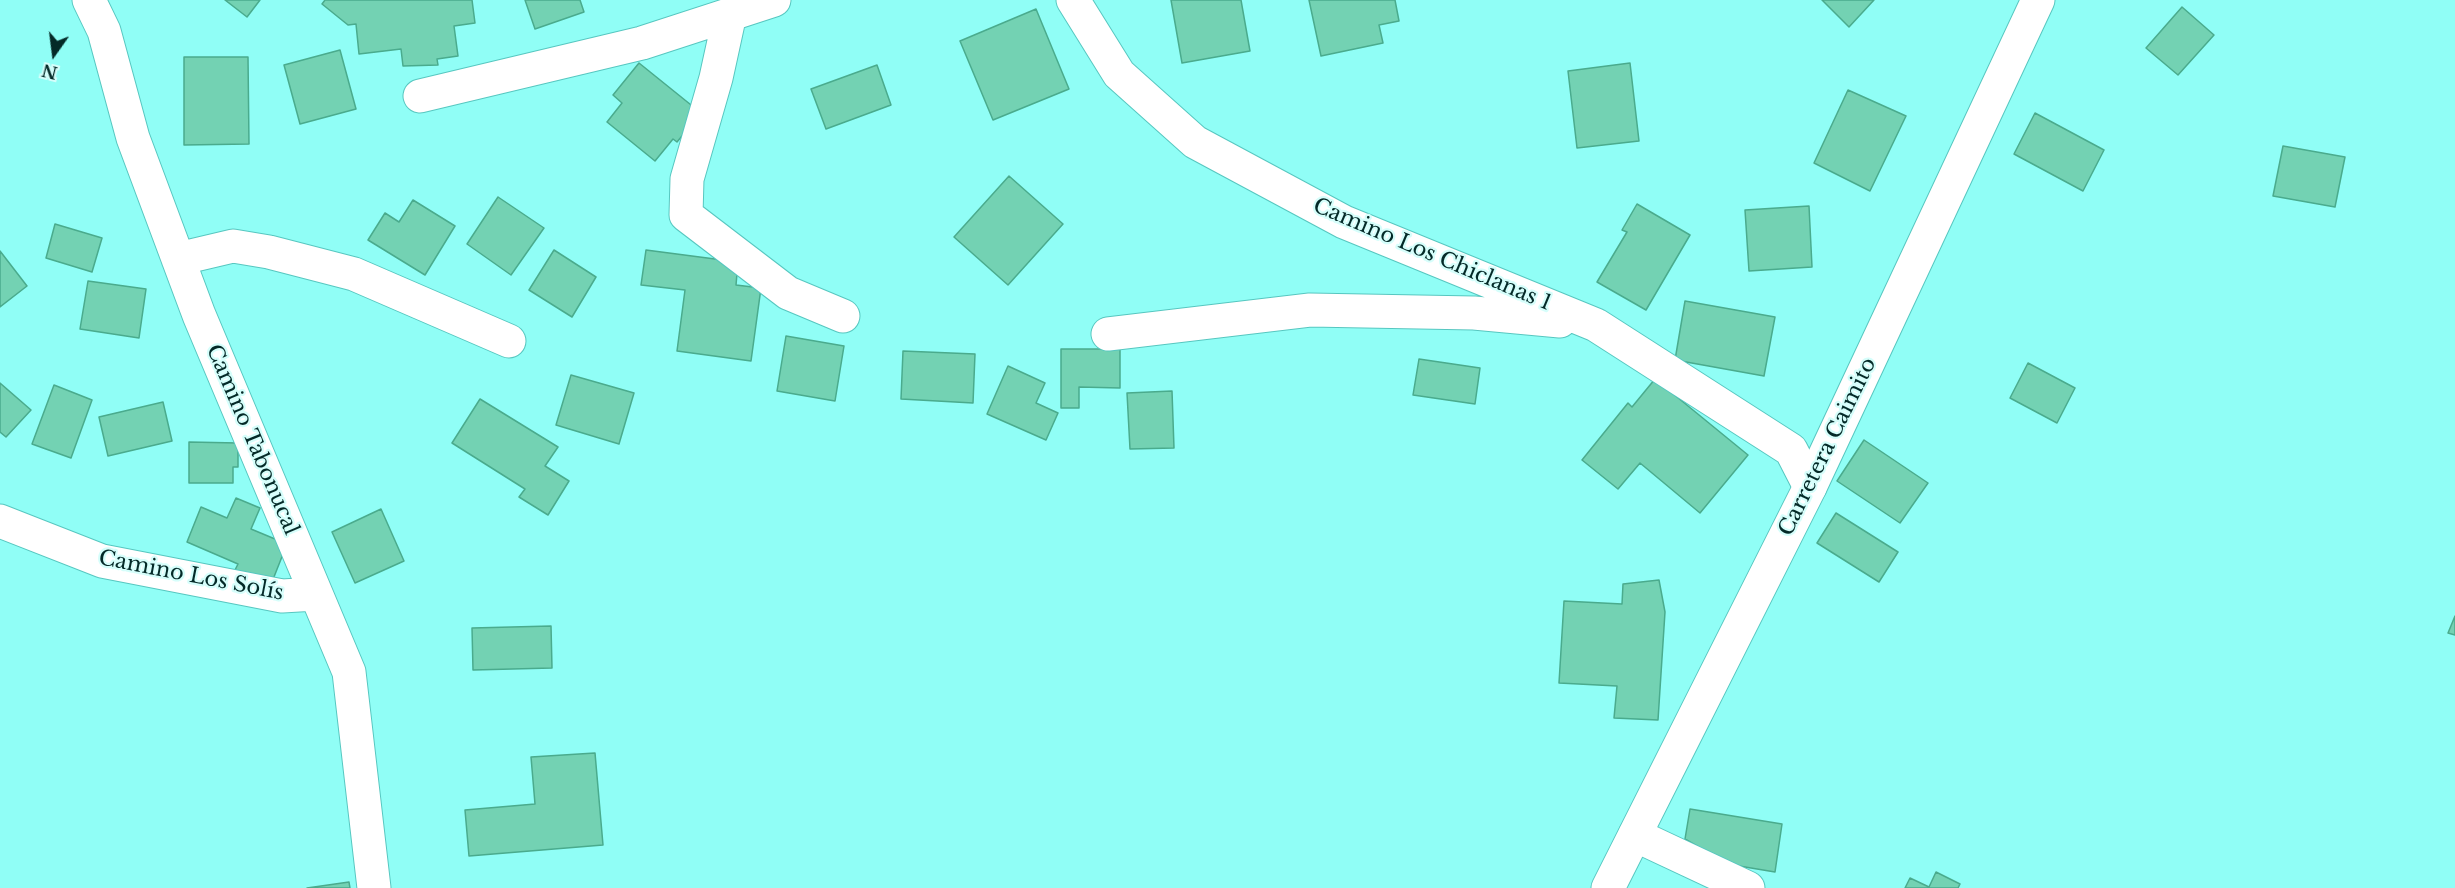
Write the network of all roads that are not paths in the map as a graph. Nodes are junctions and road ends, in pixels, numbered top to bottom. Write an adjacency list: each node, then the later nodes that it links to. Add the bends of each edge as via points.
1 (89, 0): 7 (street, Camino Tabonucal, via 104,31 133,138)
2 (774, 0): 5 (street)
3 (1073, 0): 9 (street, Camino Los Chiclanas 1, via 1119,74 1195,142 1344,222)
4 (2038, 0): 12 (street, Carretera Caimito)
5 (730, 14): 6 (street, via 642,43); 8 (street, via 687,179 686,215 788,293)
6 (420, 96)
7 (178, 259): 11 (street, via 233,246 269,252 354,274); 14 (street, Camino Tabonucal)
8 (843, 316)
9 (1596, 325): 10 (street, via 1474,313 1310,310); 12 (street, Camino Los Chiclanas 1, via 1791,450)
10 (1108, 334)
11 (508, 341)
12 (1810, 487): 15 (street, Carretera Caimito)
13 (0, 522): 14 (street, Camino Los Solís, via 102,561 282,596)
14 (316, 594): 16 (street, Camino Tabonucal, via 349,672)
15 (1635, 835): 17 (street, Carretera Caimito); 18 (street)
16 (374, 888)
17 (1608, 888)
18 (1748, 888)

